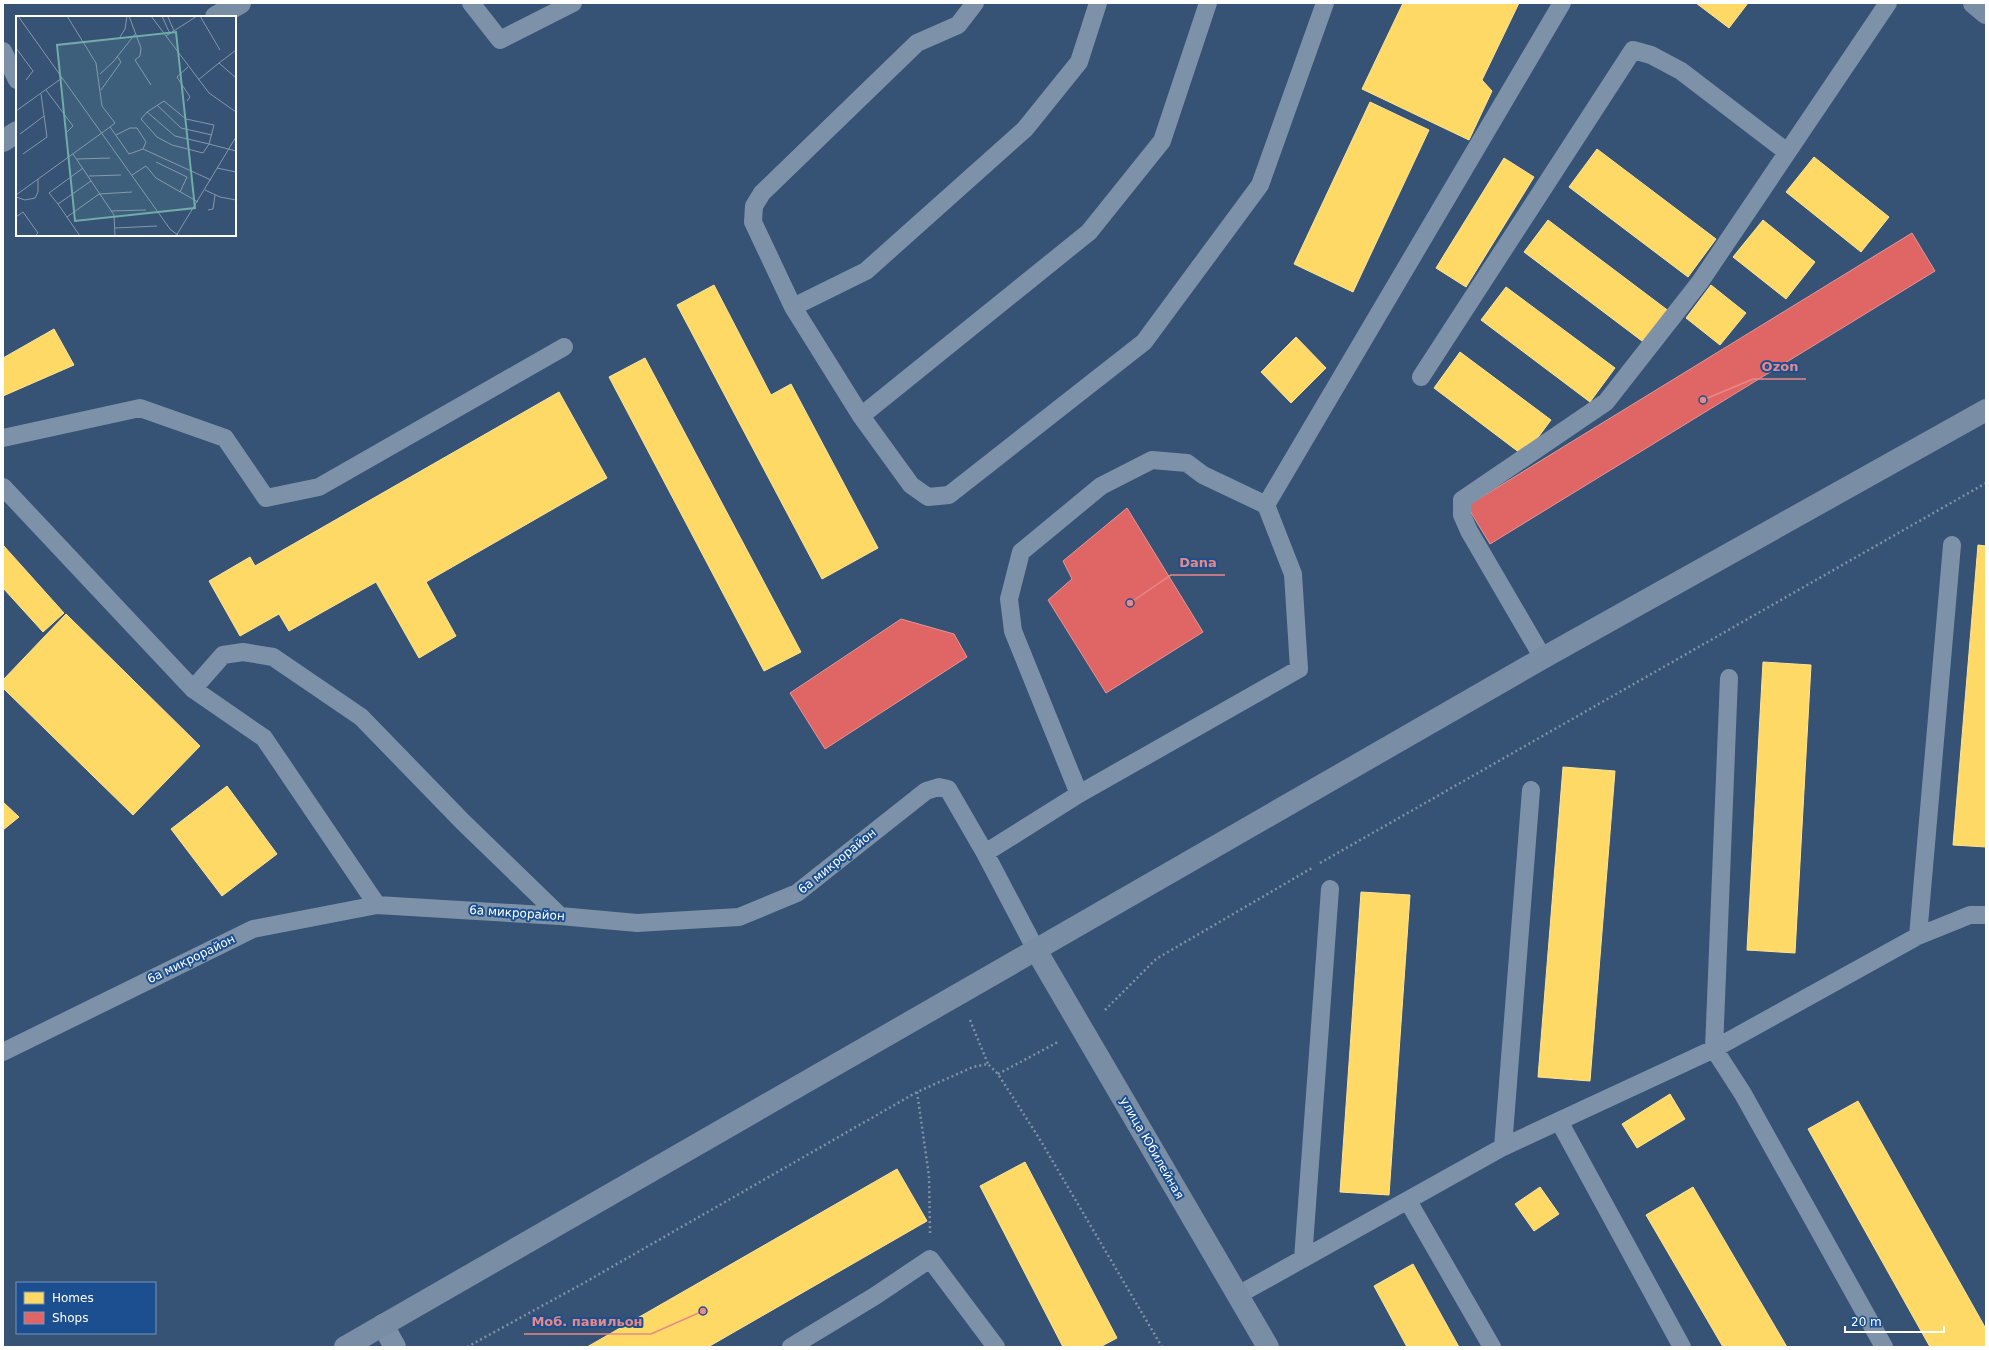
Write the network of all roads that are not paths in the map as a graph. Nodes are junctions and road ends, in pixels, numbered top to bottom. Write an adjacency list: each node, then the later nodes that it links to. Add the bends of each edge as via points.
1 (240, 3): 12 (street)
2 (471, 3): 3 (lane, via 500,40)
3 (573, 3)
4 (975, 3): 18 (lane, via 958,25 916,43 762,193 754,206 753,222)
5 (1098, 3): 18 (lane, via 1079,62 1025,129 866,272)
6 (1208, 3): 22 (lane, via 1162,140 1089,232)
7 (1325, 3): 22 (lane, via 1260,185 1144,342 950,495 928,497 911,486)
8 (1562, 3): 25 (lane)
9 (1888, 3): 17 (lane)
10 (1974, 3): 11 (street)
11 (1986, 13)
12 (218, 16)
13 (3, 52): 14 (lane)
14 (11, 77)
15 (16, 133): 16 (street)
16 (3, 140)
17 (1787, 152): 20 (lane, via 1681,71 1652,55 1633,50); 27 (lane, via 1700,282 1606,402 1462,500 1462,514 1469,531)
18 (794, 307): 22 (lane)
19 (564, 347): 23 (lane, via 319,486 266,498 225,438 140,408)
20 (1421, 377)
21 (1986, 410): 27 (street)
22 (861, 416)
23 (3, 438)
24 (3, 487): 29 (lane)
25 (1266, 505): 31 (lane, via 1293,574 1299,669); 31 (lane, via 1203,475 1187,463 1152,460 1101,486 1021,552 1009,599 1014,631)
26 (1952, 545): 37 (lane)
27 (1543, 658): 38 (street)
28 (1729, 678): 39 (lane)
29 (193, 689): 34 (lane, via 264,738); 36 (lane, via 224,655 243,652 273,657 361,717 463,822)
30 (1531, 790): 42 (lane)
31 (1080, 794): 32 (lane)
32 (985, 853): 36 (lane, 6а микрорайон, via 948,789 939,787 926,791 797,893 739,917 637,922); 38 (lane, 6а микрорайон)
33 (1330, 889): 44 (lane)
34 (377, 905): 36 (lane, 6а микрорайон); 40 (lane, 6а микрорайон, via 253,928)
35 (1986, 915): 37 (lane, via 1970,915)
36 (560, 916)
37 (1918, 936): 39 (lane)
38 (1036, 950): 45 (street, улица Юбилейная); 46 (street)
39 (1714, 1048): 41 (lane); 54 (lane, via 1743,1094)
40 (3, 1052)
41 (1559, 1121): 42 (lane); 53 (lane)
42 (1503, 1147): 43 (lane)
43 (1408, 1201): 44 (lane); 52 (lane)
44 (1303, 1259): 45 (lane)
45 (1238, 1295): 51 (street, улица Юбилейная)
46 (383, 1325): 47 (street); 48 (street)
47 (345, 1347)
48 (395, 1347)
49 (791, 1347): 50 (lane, via 930,1260)
50 (996, 1347)
51 (1268, 1347)
52 (1492, 1347)
53 (1682, 1347)
54 (1884, 1347)

